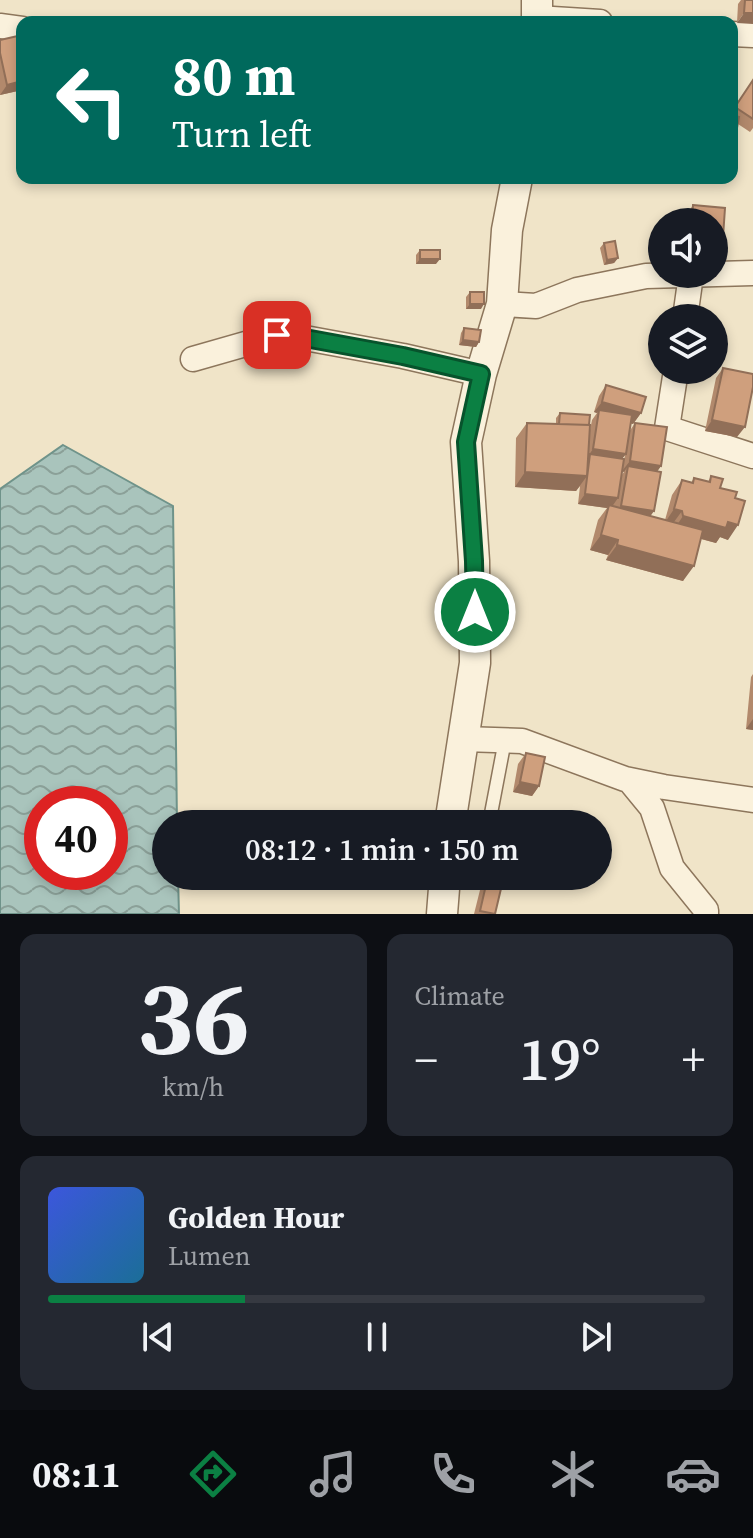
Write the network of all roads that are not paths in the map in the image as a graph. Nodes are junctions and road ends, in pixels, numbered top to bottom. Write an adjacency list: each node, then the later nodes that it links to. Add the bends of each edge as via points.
1 (537, 13): 2 (street)
2 (558, 16)
3 (516, 184): 7 (street)
4 (753, 273): 5 (street)
5 (728, 274)
6 (648, 276): 7 (street, via 577,290 536,306)
7 (502, 304): 9 (street)
8 (193, 359): 9 (street, via 286,335)
9 (481, 374): 12 (street, via 466,442 475,663)
10 (674, 384): 11 (street, via 667,428)
11 (753, 456)
12 (463, 739): 13 (street); 16 (street)
13 (505, 740): 14 (street, via 522,741); 17 (lane)
14 (629, 780): 15 (street); 20 (street, via 652,808 672,868)
15 (753, 800)
16 (452, 810)
17 (492, 810)
18 (444, 890): 19 (street)
19 (442, 914)
20 (706, 914)

